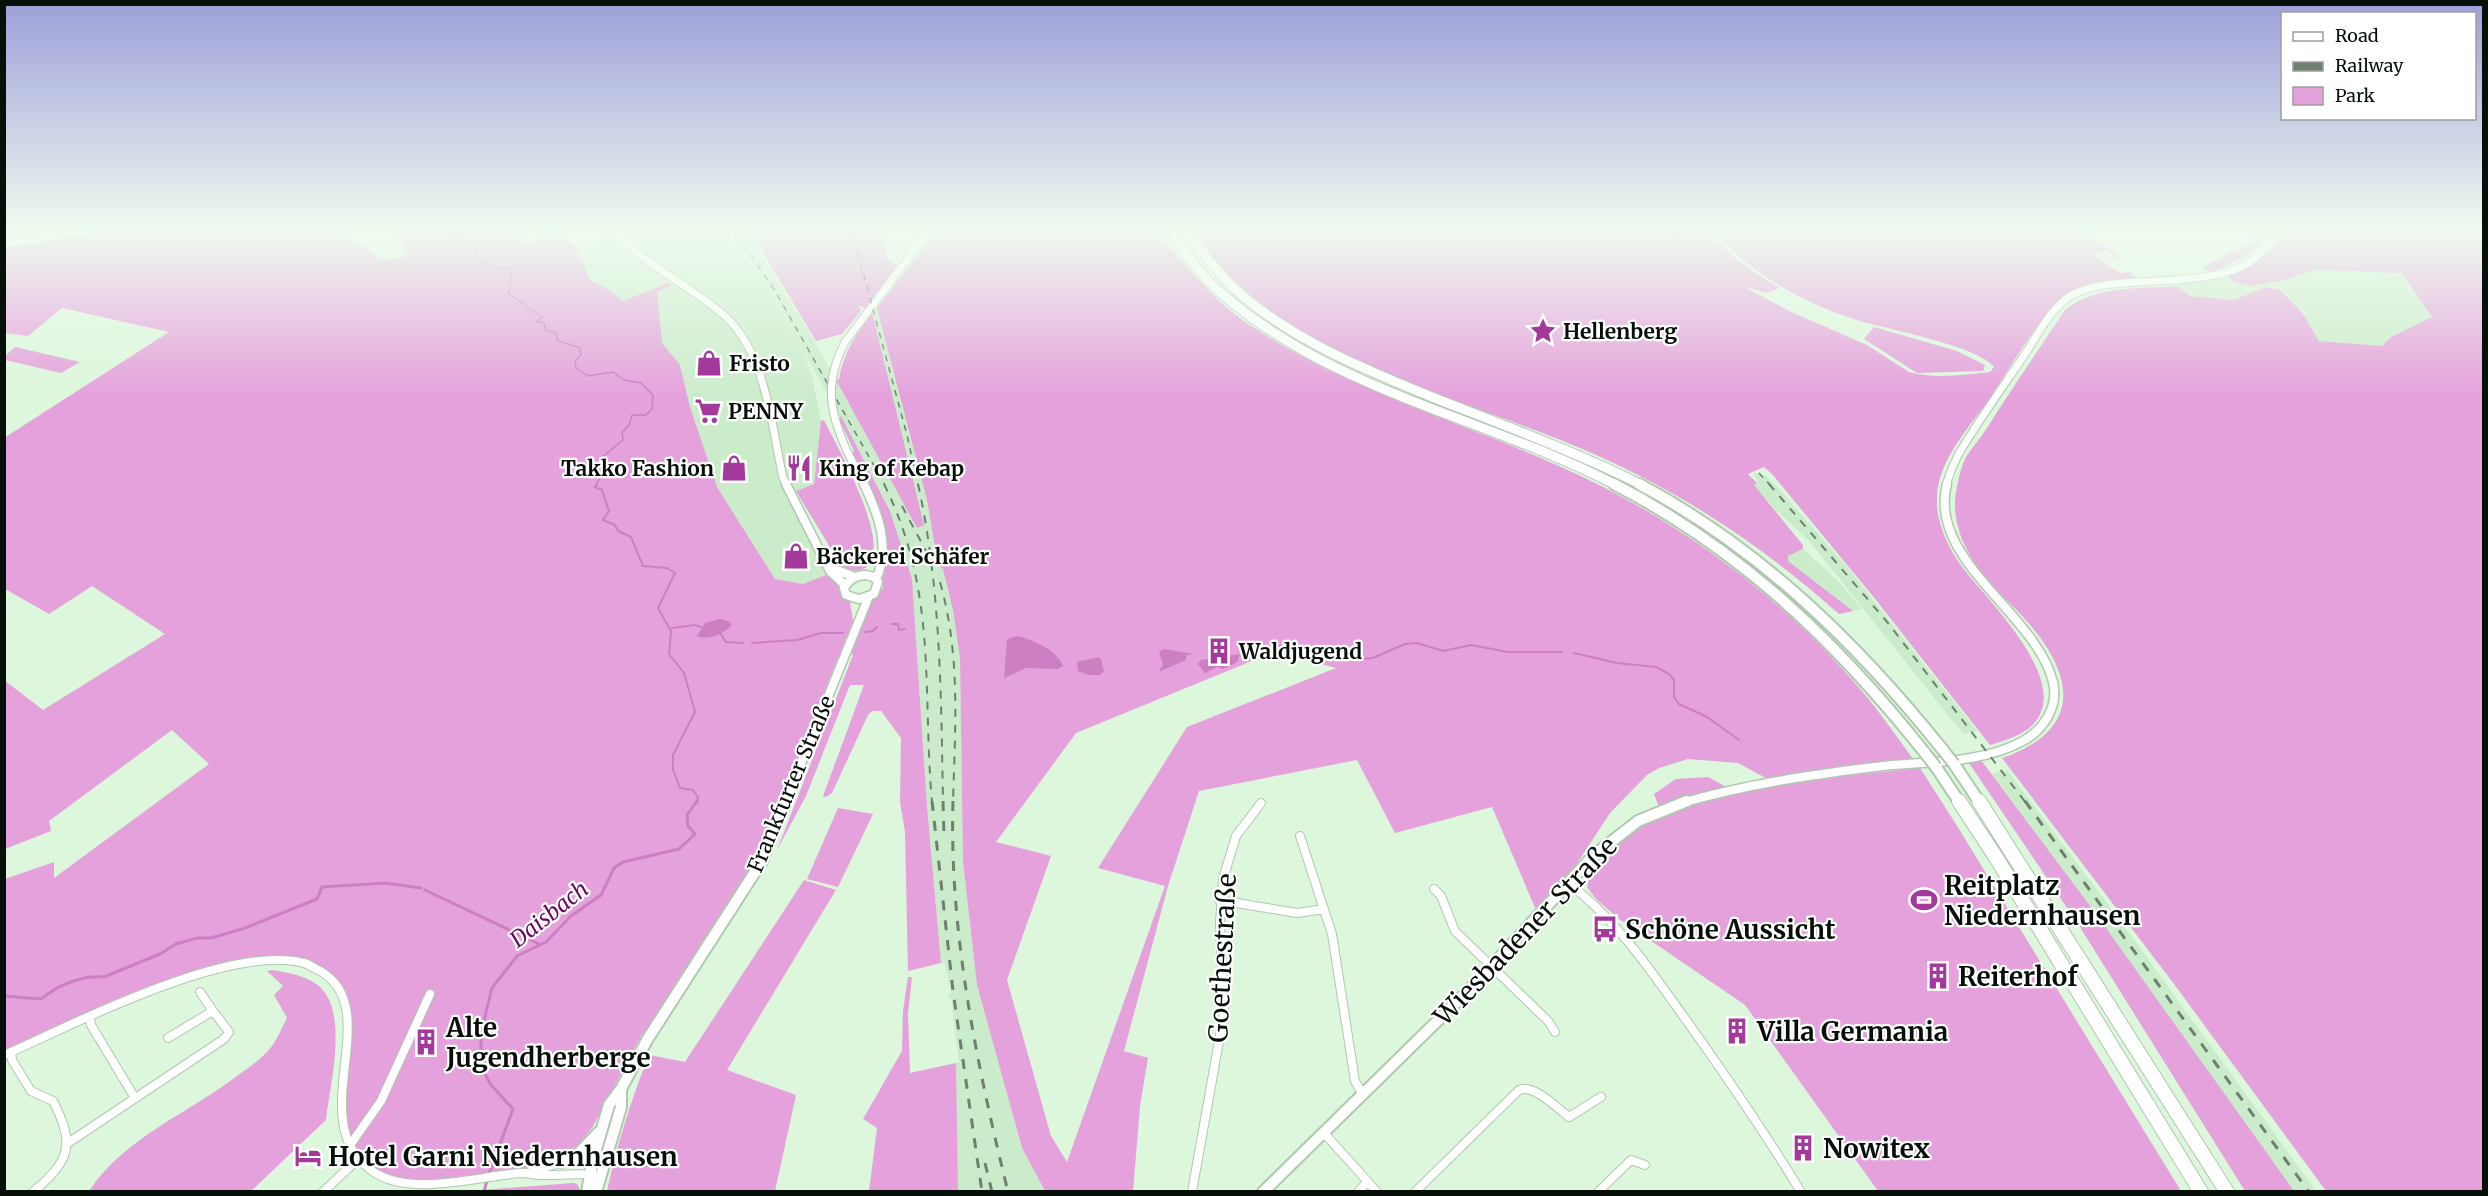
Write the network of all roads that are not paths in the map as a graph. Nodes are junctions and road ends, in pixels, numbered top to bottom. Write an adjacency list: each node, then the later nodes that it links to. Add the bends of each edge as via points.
1 (680, 284): 9 (main road, via 720,312 746,340 758,367 783,478)
2 (888, 284): 6 (main road)
3 (1212, 284): 59 (highway, bridge, via 1284,339 1356,376 1596,475 1662,510 1718,546 1822,633 1871,684 1936,768 1997,859)
4 (1232, 284): 60 (highway, bridge, via 1274,318 1320,346 1643,486 1728,538 1836,626 1886,679 1954,764)
5 (2146, 284): 19 (main road, Wiesbadener Straße, via 2092,289 2068,298 2048,319 1957,457 1947,480 1944,501 1954,540 1975,572 2041,652 2054,692 2052,709 2043,727 2027,740 1997,752 1755,786 1660,810 1609,841)
6 (844, 342): 7 (main road, bridge, via 831,374 829,399)
7 (848, 453): 8 (main road, via 876,515)
8 (883, 556): 10 (main road); 12 (main road)
9 (829, 567): 11 (main road); 13 (main road)
10 (866, 575): 11 (main road); 12 (main road)
11 (855, 576): 13 (main road)
12 (876, 579): 14 (main road, via 878,586)
13 (844, 585): 15 (main road, via 844,593)
14 (869, 596): 15 (main road); 16 (main road, Frankfurter Straße)
15 (855, 599): 16 (main road, Frankfurter Straße)
16 (856, 627): 31 (main road, Frankfurter Straße, via 762,861 643,1047)
17 (1261, 804): 21 (street, Goethestraße, via 1237,835 1221,881)
18 (1300, 836): 22 (street)
19 (1568, 884): 23 (main road, Wiesbadener Straße); 58 (street, via 1607,914 1646,963)
20 (1434, 889): 23 (street, via 1441,896 1455,931)
21 (1220, 900): 22 (street, via 1297,913); 52 (street, Goethestraße, via 1224,1013)
22 (1324, 909): 32 (street, via 1332,934 1355,1081)
23 (1491, 968): 28 (street); 32 (main road, Wiesbadener Straße)
24 (200, 992): 26 (street)
25 (430, 994): 38 (street, via 381,1101)
26 (213, 1011): 29 (street); 34 (street, via 228,1035)
27 (90, 1019): 30 (street); 34 (street); 38 (street, via 181,981 255,961 291,961 318,969 333,979 348,1007 339,1099)
28 (1555, 1032)
29 (168, 1038)
30 (8, 1053): 37 (street, via 31,1091 52,1101)
31 (621, 1089): 35 (main road, Frankfurter Straße, via 609,1105); 39 (main road, Frankfurter Straße, via 621,1107)
32 (1362, 1093): 36 (main road, Wiesbadener Straße)
33 (1601, 1096): 56 (street, via 1569,1118 1532,1090 1519,1090)
34 (135, 1098): 37 (street)
35 (601, 1130): 41 (main road, Frankfurter Straße); 42 (main road, via 578,1154)
36 (1324, 1133): 47 (street); 53 (main road, Wiesbadener Straße)
37 (68, 1143): 48 (street, via 45,1183)
38 (348, 1148): 40 (street)
39 (606, 1158): 41 (street); 46 (main road, Frankfurter Straße)
40 (357, 1159): 44 (street, via 376,1173 405,1183); 49 (street)
41 (593, 1159): 42 (street); 45 (main road, Frankfurter Straße)
42 (562, 1162): 44 (street)
43 (1645, 1165): 57 (street, via 1631,1160)
44 (527, 1173): 45 (street)
45 (589, 1174): 46 (street); 50 (main road, Frankfurter Straße)
46 (602, 1174): 51 (main road, Frankfurter Straße)
47 (1367, 1182): 54 (street); 55 (street)
48 (33, 1191)
49 (323, 1191)
50 (587, 1191)
51 (596, 1191)
52 (1192, 1191)
53 (1263, 1191)
54 (1358, 1191)
55 (1377, 1191)
56 (1414, 1191)
57 (1598, 1191)
58 (1802, 1191)
59 (2201, 1191)
60 (2227, 1191)

